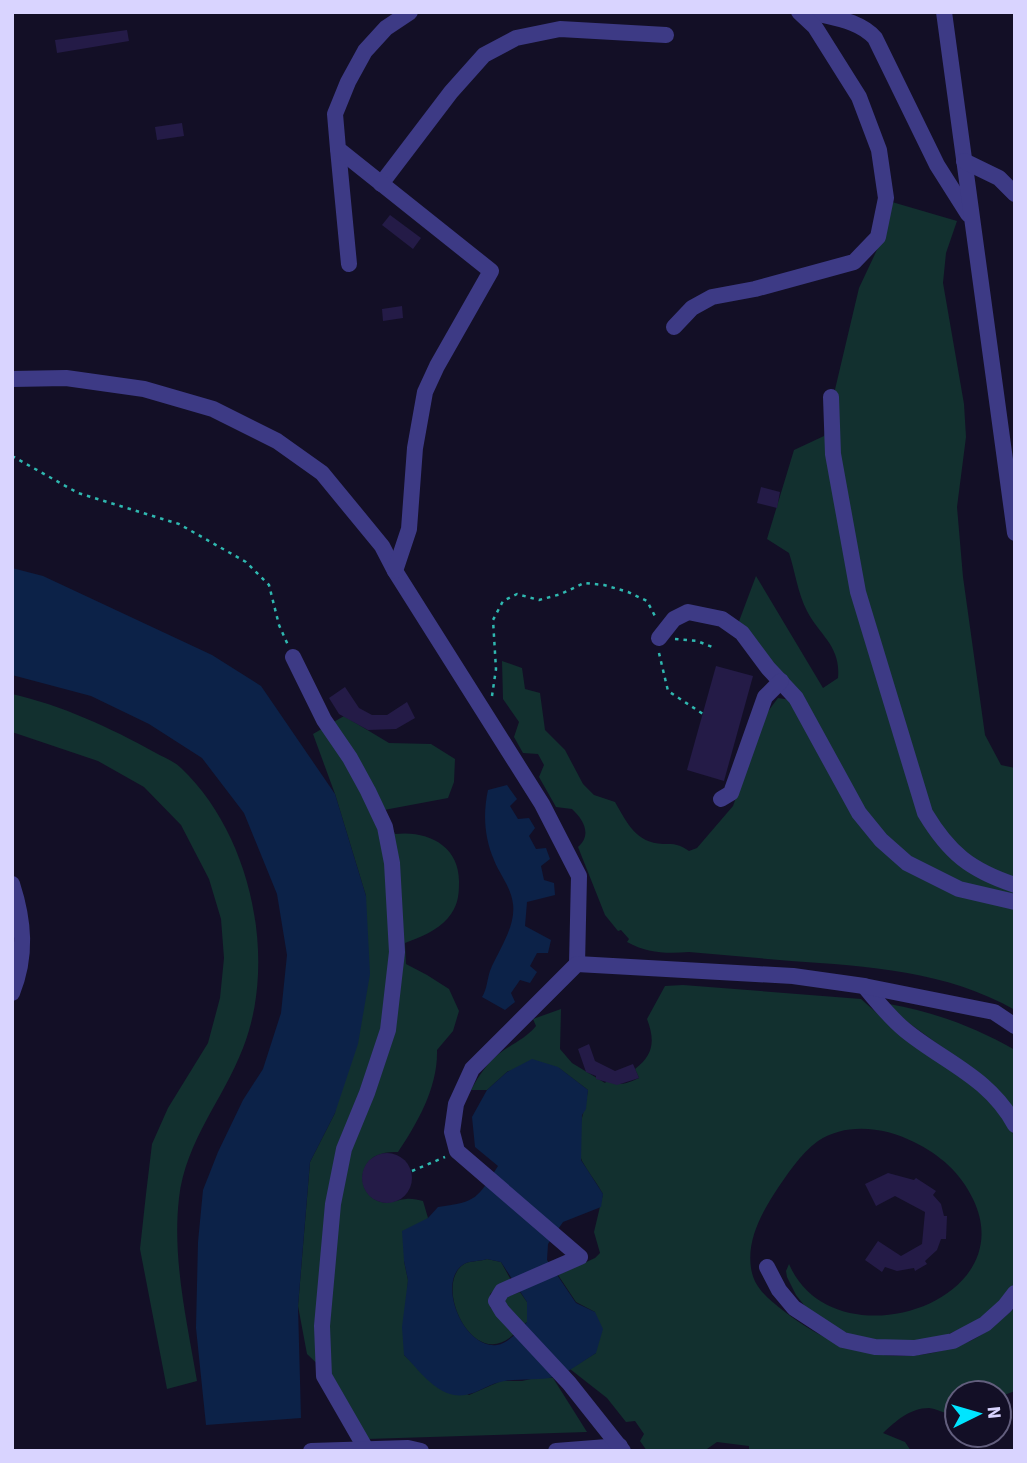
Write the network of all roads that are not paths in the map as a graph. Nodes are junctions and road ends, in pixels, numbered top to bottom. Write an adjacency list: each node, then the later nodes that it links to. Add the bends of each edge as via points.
1 (410, 12): 8 (street, via 386,28 365,51 348,82 335,114)
2 (799, 12): 7 (street)
3 (811, 12): 5 (street)
4 (944, 12): 9 (street)
5 (855, 24): 7 (street, via 842,24 829,33); 12 (street, via 875,38 937,165)
6 (666, 35): 10 (street, via 561,29 516,38 484,55)
7 (826, 45): 14 (street, via 859,97 879,150 886,198 878,237 854,262 712,297 692,308)
8 (338, 149): 10 (street); 13 (street)
9 (964, 161): 11 (street, via 999,178); 12 (street)
10 (381, 184): 18 (street, via 491,271 425,392 408,529)
11 (1015, 194)
12 (972, 219): 17 (street)
13 (349, 264)
14 (674, 327)
15 (12, 379): 18 (street, via 66,378 144,388 213,409 276,441 321,473 382,546)
16 (831, 397): 24 (street, via 833,454 858,592 925,813 957,857)
17 (1015, 533)
18 (395, 571): 26 (street, via 542,804 579,876)
19 (659, 638): 21 (street, via 674,619 688,612 722,619 742,633)
20 (293, 657): 34 (street, via 324,720 368,791 385,827 392,863 397,952 388,1030 344,1149 322,1326 324,1376)
21 (781, 681): 22 (street, via 765,697 731,793); 25 (street, via 796,698 859,813 881,840 907,863 959,889)
22 (721, 799)
23 (12, 884): 28 (street, via 23,935 21,966)
24 (1015, 885)
25 (1015, 902)
26 (576, 964): 27 (street, via 793,976); 33 (street, via 472,1069 456,1104 452,1132 457,1151 580,1257 502,1291 496,1301)
27 (864, 986): 29 (street, via 994,1012); 30 (street, via 905,1030 978,1080)
28 (12, 993)
29 (1015, 1026)
30 (1015, 1125)
31 (767, 1267): 32 (street, via 794,1308 843,1340 874,1347 914,1348 953,1340 985,1324)
32 (1015, 1293)
33 (622, 1448): 38 (street)
34 (366, 1449): 35 (street); 37 (street)
35 (345, 1450): 36 (street)
36 (311, 1451)
37 (421, 1451)
38 (556, 1451)

